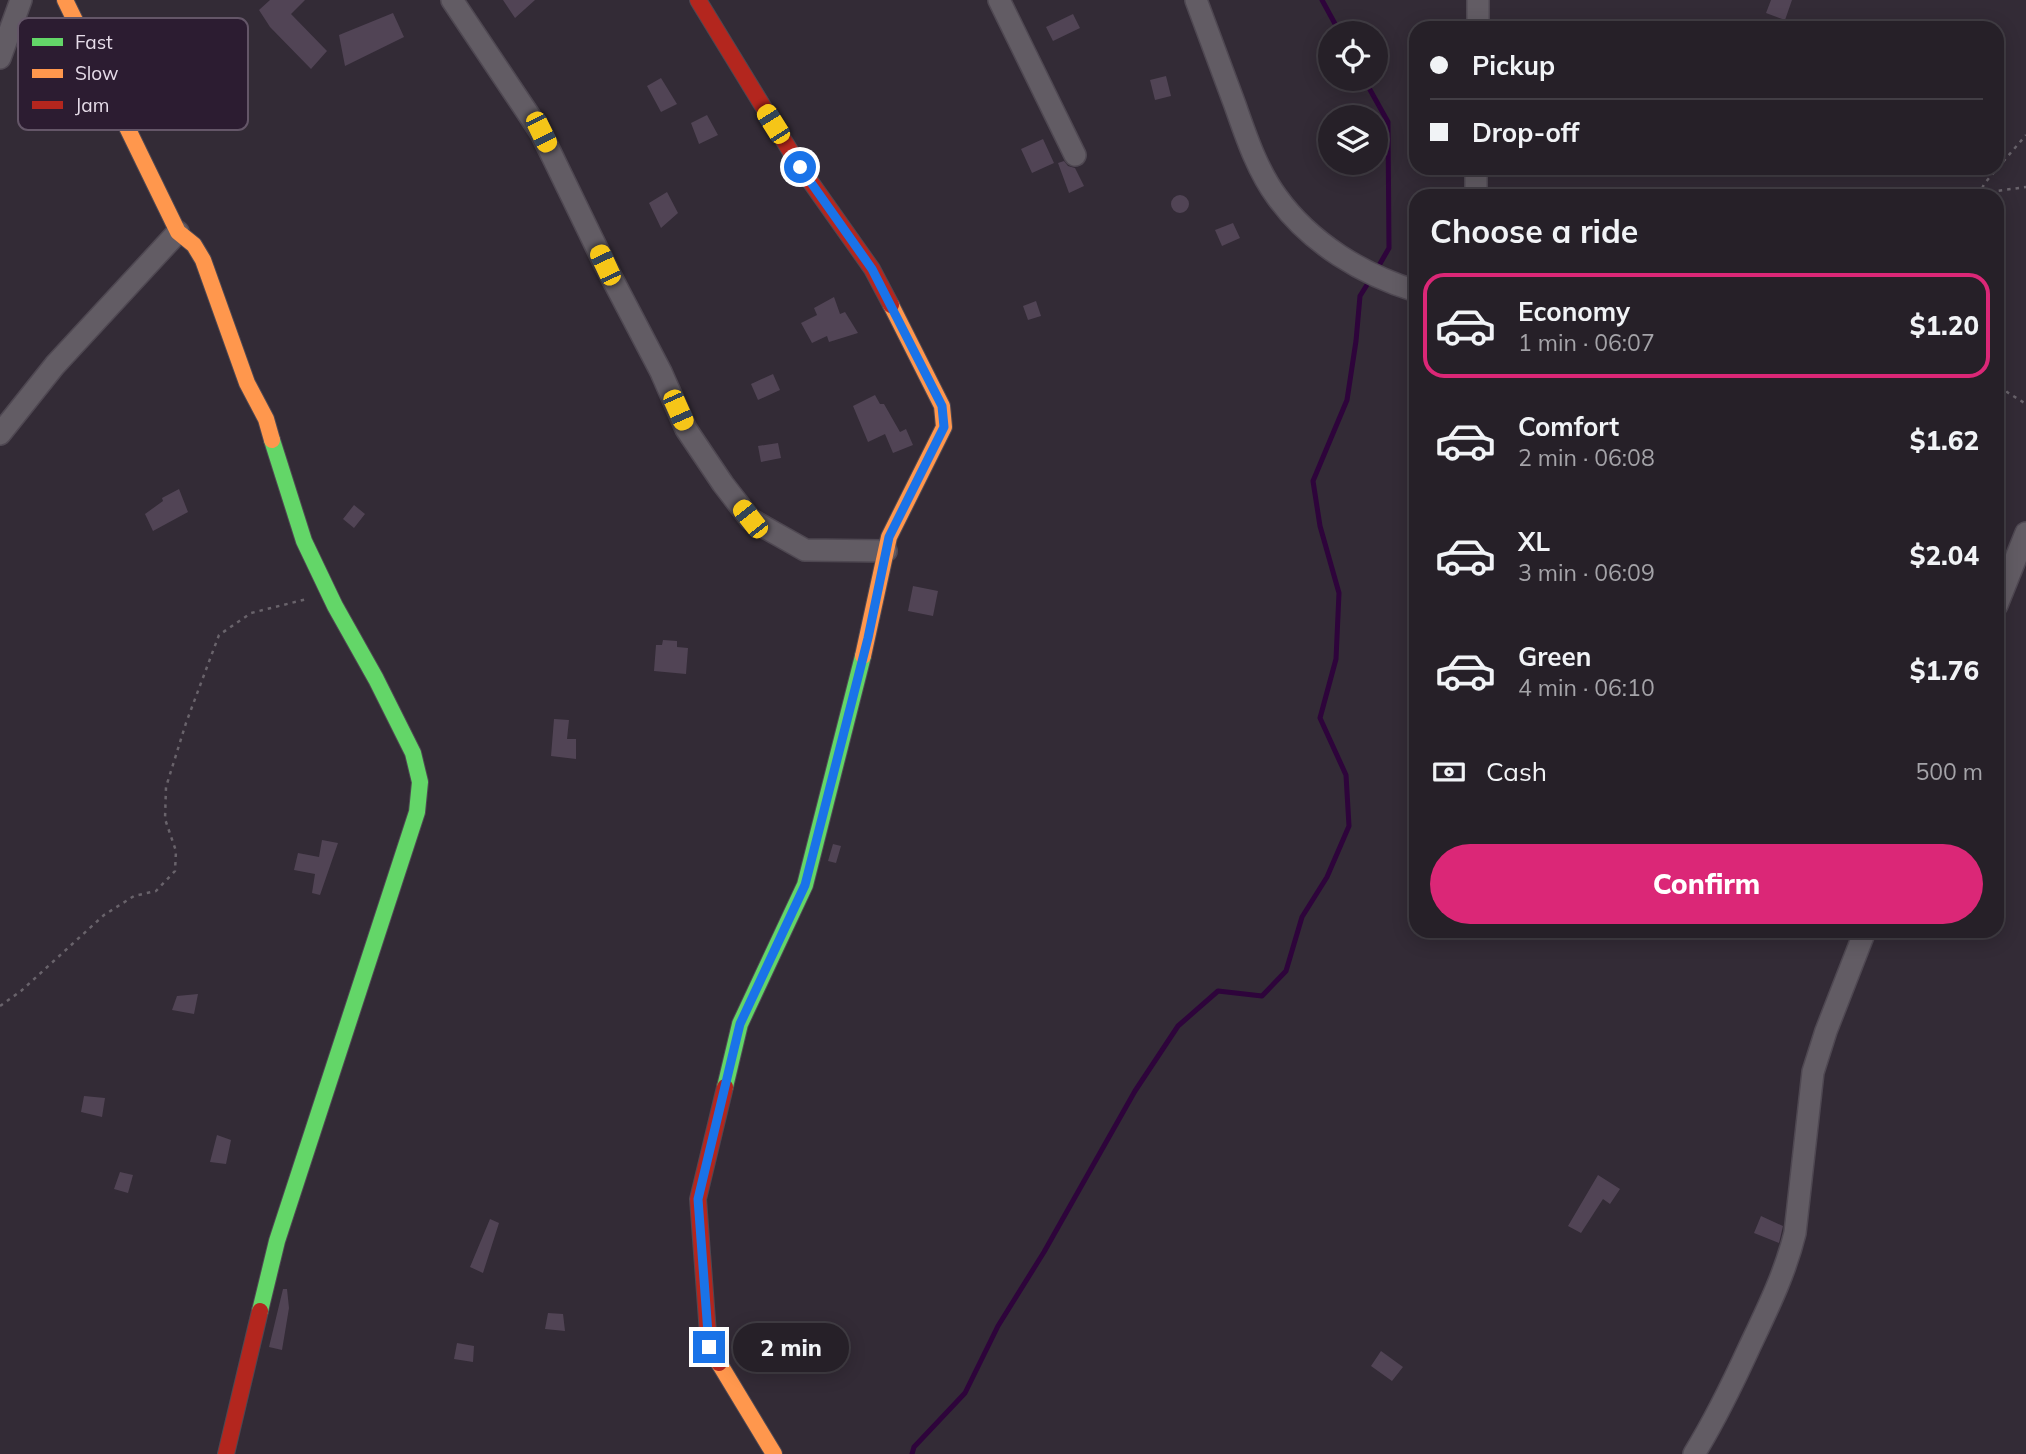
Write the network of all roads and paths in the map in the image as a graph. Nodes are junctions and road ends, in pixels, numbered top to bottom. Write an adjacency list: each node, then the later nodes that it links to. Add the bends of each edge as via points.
1 (21, 0): 10 (street)
2 (65, 0): 8 (street)
3 (452, 0): 23 (street, via 541,132 686,429 750,519 805,550)
4 (698, 0): 23 (street, via 800,167 872,269 942,406 944,427)
5 (999, 0): 13 (street)
6 (1196, 0): 18 (street, via 1251,150 1276,197 1338,255 1383,281)
7 (1478, 0): 9 (street)
8 (74, 18)
9 (1478, 21)
10 (0, 58)
11 (128, 130): 17 (street)
12 (2026, 135): 14 (path)
13 (1074, 155)
14 (2004, 161)
15 (2026, 187): 16 (path)
16 (2004, 190)
17 (177, 232): 21 (street, via 55,365); 25 (street, via 194,245 203,260 247,383 266,419 304,541)
18 (1409, 289)
19 (2004, 388): 20 (path)
20 (2026, 404)
21 (0, 434)
22 (2026, 533): 24 (street)
23 (886, 551): 29 (street, via 805,885 740,1024 698,1199 709,1347)
24 (2004, 588)
25 (328, 590): 27 (path, via 251,613 219,635 166,787 165,819 176,850 175,871 156,891 134,896 104,915); 28 (street, via 413,753 420,782 418,812 277,1241)
26 (1862, 938): 30 (street, via 1813,1072 1789,1256 1716,1419)
27 (0, 1006)
28 (226, 1454)
29 (774, 1454)
30 (1694, 1454)

